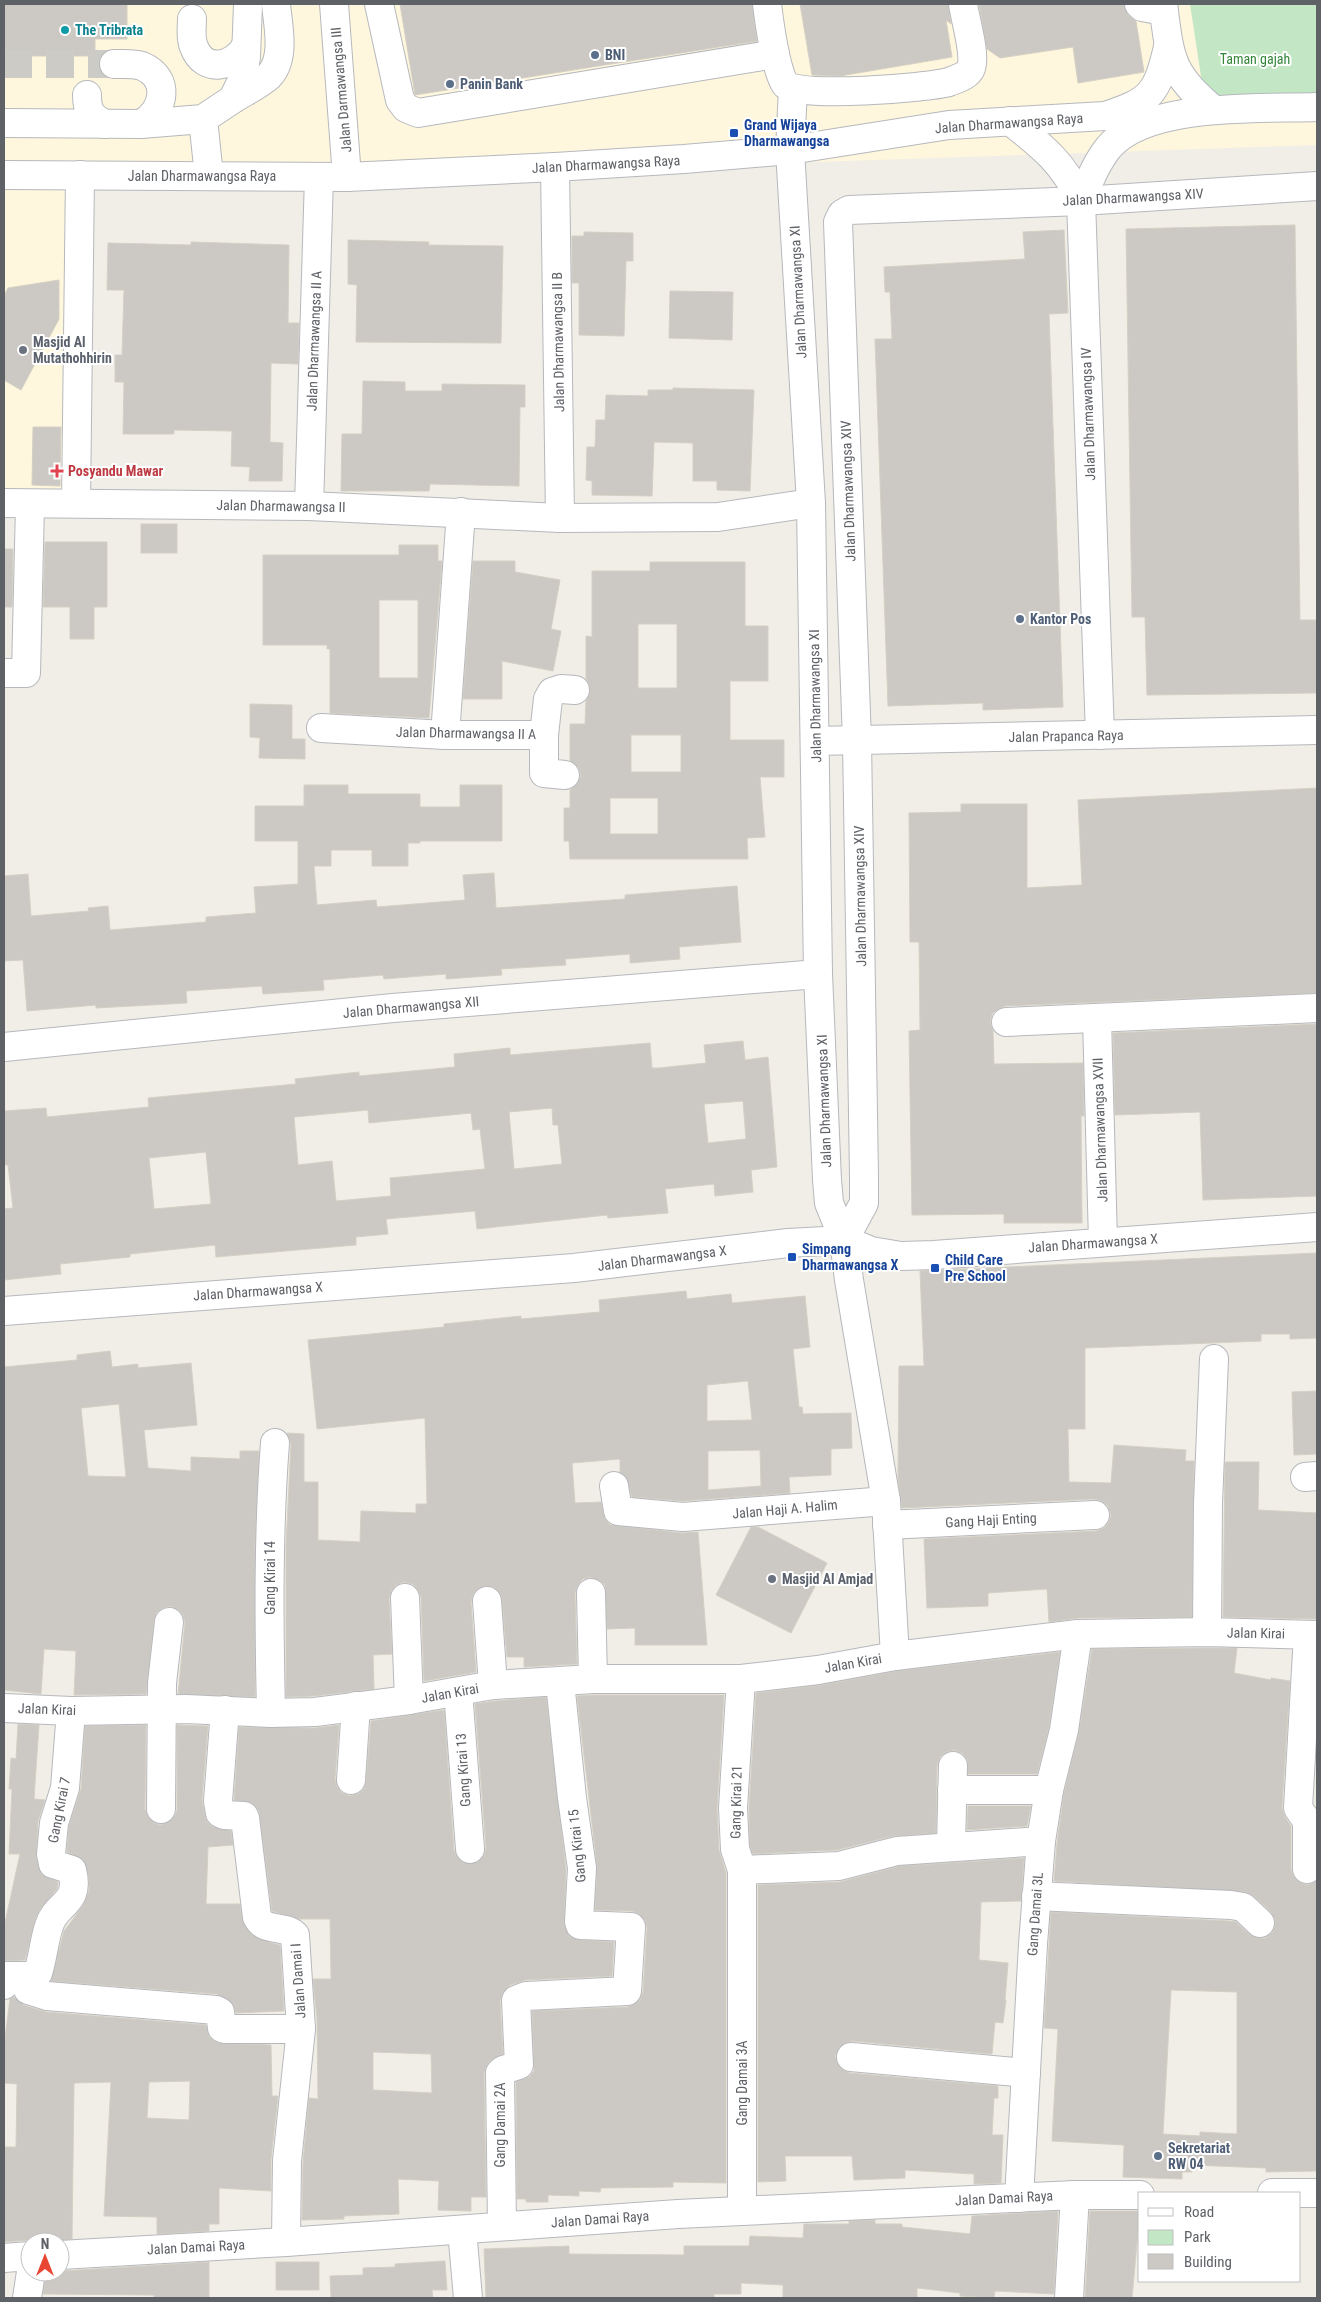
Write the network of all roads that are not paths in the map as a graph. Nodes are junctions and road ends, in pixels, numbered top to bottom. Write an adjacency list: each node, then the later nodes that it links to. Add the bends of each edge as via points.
1 (248, 4): 9 (street)
2 (276, 4): 16 (street, via 278,62 269,75)
3 (334, 4): 30 (street, Jalan Darmawangsa III)
4 (379, 4): 11 (street, via 400,100 406,108 418,113)
5 (767, 4): 11 (street)
6 (963, 4): 13 (street, via 971,68 963,76)
7 (1155, 6): 10 (street)
8 (192, 19): 9 (street, via 194,47 206,61 225,64 234,61)
9 (246, 46): 16 (street, via 243,78)
10 (1168, 47): 18 (street, via 1180,76 1194,94); 20 (street, Jalan Dharmawangsa Raya, via 1160,77 1148,96 1129,108 1105,116)
11 (775, 54): 14 (street, via 783,81)
12 (114, 64): 23 (street, via 141,66 158,80 161,101 158,111)
13 (947, 82): 14 (street, via 852,92); 24 (street)
14 (793, 89): 25 (street, Jalan Dharmawangsa XI)
15 (87, 95): 22 (street, via 87,108 93,118)
16 (233, 99): 19 (street)
17 (1317, 107): 18 (street)
18 (1214, 110): 33 (street, via 1183,113 1132,130 1110,146 1096,166)
19 (203, 119): 23 (street); 29 (street)
20 (1010, 121): 24 (street, Jalan Dharmawangsa Raya); 33 (street, via 1046,149 1059,164)
21 (5, 123): 22 (street)
22 (106, 124): 23 (street)
23 (141, 124)
24 (948, 125): 25 (street, Jalan Dharmawangsa Raya)
25 (790, 150): 26 (street, Jalan Dharmawangsa Raya); 35 (street, Jalan Dharmawangsa XI)
26 (555, 167): 30 (street, Jalan Dharmawangsa Raya); 39 (street, Jalan Dharmawangsa II B)
27 (4, 175): 28 (street, Jalan Dharmawangsa Raya)
28 (80, 175): 29 (street, Jalan Dharmawangsa Raya); 34 (street)
29 (209, 176): 31 (street, Jalan Dharmawangsa Raya)
30 (347, 176): 31 (street, Jalan Dharmawangsa Raya)
31 (319, 177): 37 (street, Jalan Dharmawangsa II A)
32 (1317, 186): 33 (street, Jalan Dharmawangsa XIV)
33 (1081, 205): 46 (street, Jalan Dharmawangsa IV); 48 (street, Jalan Dharmawangsa XIV, via 849,210 838,222)
34 (76, 503): 36 (street, Jalan Dharmawangsa II); 37 (street, Jalan Dharmawangsa II)
35 (811, 503): 39 (street, Jalan Dharmawangsa II, via 718,517); 47 (street, Jalan Dharmawangsa XI)
36 (17, 504): 40 (street, via 26,673)
37 (309, 506): 38 (street, Jalan Dharmawangsa II)
38 (461, 512): 39 (street, Jalan Dharmawangsa II); 44 (street)
39 (560, 518)
40 (4, 673)
41 (575, 690): 45 (street, Jalan Dharmawangsa II A, via 552,692 548,699)
42 (321, 728): 44 (street, Jalan Dharmawangsa II A)
43 (1317, 730): 46 (street, Jalan Prapanca Raya)
44 (445, 735): 45 (street, Jalan Dharmawangsa II A)
45 (544, 735): 49 (street, via 544,773)
46 (1100, 735): 48 (street, Jalan Prapanca Raya)
47 (816, 741): 48 (street, Jalan Prapanca Raya); 50 (street, Jalan Dharmawangsa XI)
48 (857, 741): 56 (street, Jalan Dharmawangsa XIV, via 864,1203)
49 (565, 776)
50 (818, 974): 54 (street, Jalan Dharmawangsa XII, via 403,1007); 56 (street, Jalan Dharmawangsa XI, via 827,1180 830,1203)
51 (1317, 1008): 52 (street)
52 (1097, 1018): 53 (street); 57 (street, Jalan Dharmawangsa XVII)
53 (1006, 1022)
54 (4, 1047)
55 (1317, 1227): 57 (street, Jalan Dharmawangsa X)
56 (844, 1240): 57 (street, Jalan Dharmawangsa X, via 871,1251 901,1256); 58 (street, Jalan Dharmawangsa X, via 788,1243 574,1268); 62 (street, Jalan Kirai)
57 (1103, 1242)
58 (4, 1311)
59 (1214, 1359): 68 (street)
60 (275, 1443): 83 (street, Gang Kirai 14, via 269,1584)
61 (614, 1486): 62 (street, Jalan Haji A. Halim, via 618,1511 683,1517)
62 (887, 1513): 63 (street, Gang Haji Enting); 71 (street, Jalan Kirai)
63 (1095, 1515)
64 (590, 1593): 73 (street)
65 (405, 1598): 77 (street)
66 (486, 1601): 75 (street)
67 (169, 1622): 80 (street, via 162,1683)
68 (1207, 1632): 69 (street, Jalan Kirai); 70 (street, Jalan Kirai)
69 (1078, 1634): 71 (street, Jalan Kirai); 86 (street, Gang Damai 3L, via 1064,1730)
70 (1312, 1635): 91 (street, via 1298,1808 1306,1821)
71 (895, 1656): 72 (street, Jalan Kirai)
72 (741, 1679): 73 (street, Jalan Kirai); 92 (street, Gang Kirai 21, via 733,1808 735,1849)
73 (593, 1680): 74 (street, Jalan Kirai)
74 (560, 1682): 75 (street, Jalan Kirai); 97 (street, Gang Kirai 15, via 582,1868 579,1922 580,1925 631,1927)
75 (493, 1685): 76 (street, Jalan Kirai)
76 (456, 1692): 77 (street, Jalan Kirai); 90 (street, Gang Kirai 13)
77 (409, 1700): 78 (street, Jalan Kirai)
78 (356, 1706): 83 (street, Jalan Kirai, via 315,1712); 85 (street)
79 (4, 1708): 82 (street, Jalan Kirai); 84 (street)
80 (163, 1709): 81 (street, Jalan Kirai); 82 (street, Jalan Kirai); 87 (street)
81 (225, 1710): 83 (street, Jalan Kirai); 98 (street, Jalan Damai I, via 218,1801 220,1813 245,1818 261,1924 289,1929 295,1934)
82 (71, 1711): 96 (street, Gang Kirai 7, via 65,1788 54,1824 51,1858 53,1864 72,1870 72,1893 68,1903 53,1917 38,1973)
83 (271, 1713)
84 (4, 1719)
85 (351, 1780)
86 (1049, 1790): 88 (street, Gang Damai 3L); 89 (street, via 952,1778)
87 (161, 1809)
88 (1041, 1841): 89 (street); 93 (street, Gang Damai 3L)
89 (950, 1846): 92 (street, via 897,1851 839,1866)
90 (470, 1849)
91 (1306, 1869)
92 (742, 1870): 95 (street, Gang Kirai 21)
93 (1036, 1896): 94 (street, via 1231,1905 1243,1907); 100 (street, Gang Damai 3L)
94 (1260, 1923)
95 (741, 1955): 106 (street, Gang Damai 3A)
96 (13, 1979): 98 (street, via 28,1990 47,1996 216,2010 220,2012 224,2029)
97 (627, 1991): 107 (street, Gang Damai 2A, via 526,1996 516,2000 520,2065 500,2073)
98 (301, 2029): 109 (street, Jalan Damai I, via 287,2161)
99 (851, 2057): 100 (street)
100 (1026, 2073): 105 (street, Gang Damai 3L)
101 (1301, 2193): 102 (street)
102 (1317, 2193)
103 (1138, 2194): 104 (street, Jalan Damai Raya)
104 (1075, 2195): 105 (street, Jalan Damai Raya); 116 (street)
105 (1019, 2198): 106 (street, Jalan Damai Raya)
106 (742, 2211): 107 (street, Jalan Damai Raya)
107 (502, 2226): 108 (street, Jalan Damai Raya)
108 (462, 2230): 109 (street, Jalan Damai Raya); 115 (street)
109 (286, 2242): 110 (street, Jalan Damai Raya)
110 (70, 2254)
111 (20, 2257): 112 (street)
112 (4, 2258)
113 (29, 2282): 114 (street)
114 (27, 2298)
115 (468, 2298)
116 (1069, 2298)

